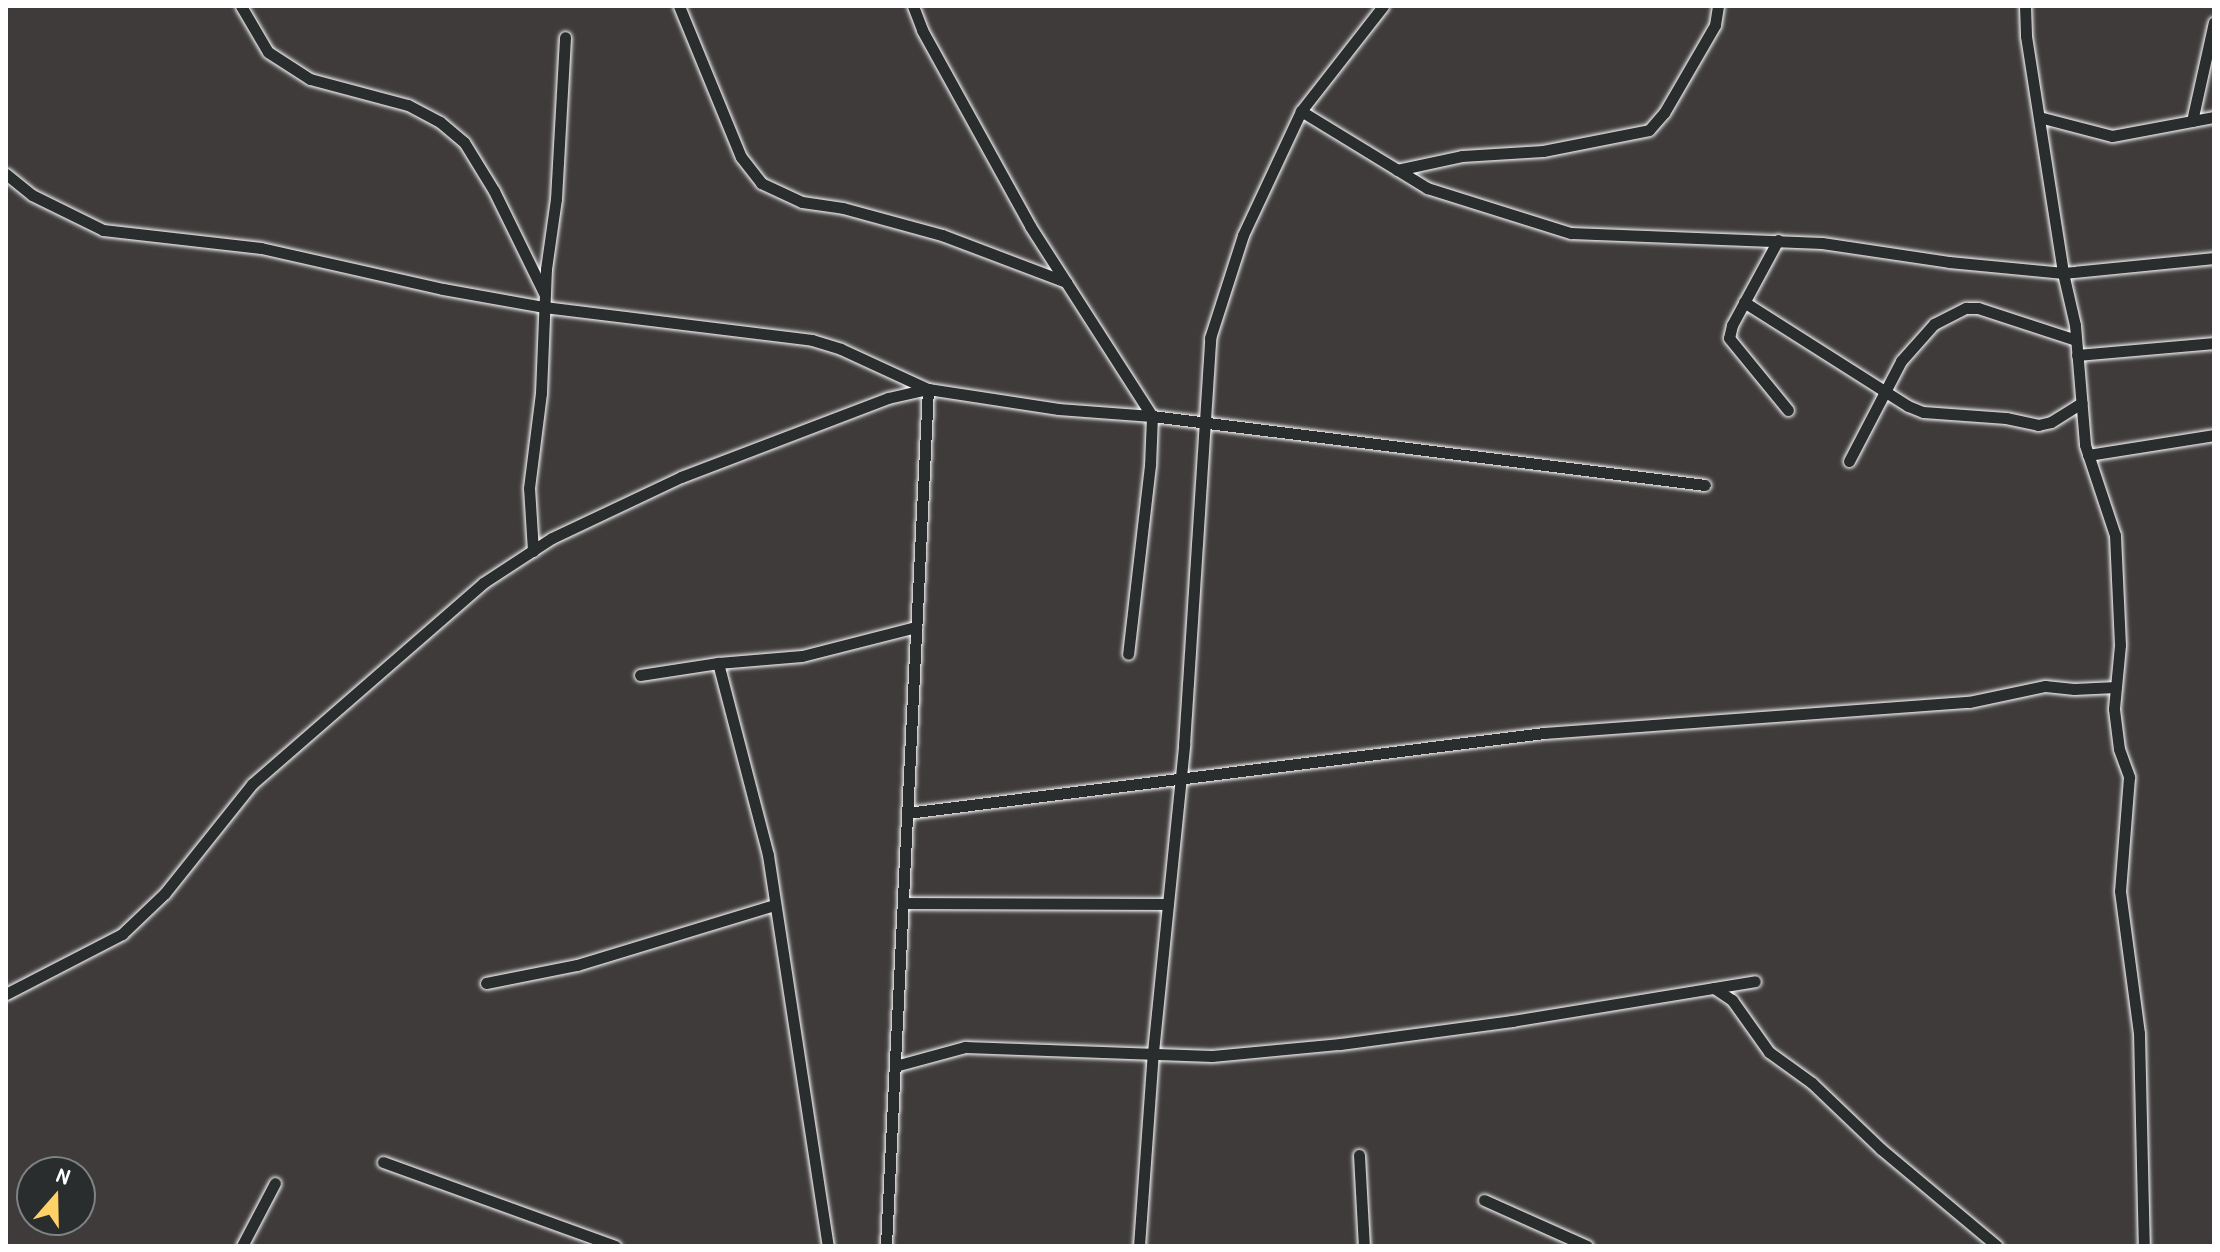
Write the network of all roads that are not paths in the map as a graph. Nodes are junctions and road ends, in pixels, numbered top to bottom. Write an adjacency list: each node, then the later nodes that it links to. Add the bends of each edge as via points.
1 (241, 6): 19 (street, via 268,52 310,79 408,105 464,142)
2 (679, 6): 18 (street, via 741,157 761,183 802,202 942,235)
3 (913, 6): 18 (street, via 1030,226)
4 (1383, 6): 9 (street)
5 (1718, 6): 13 (street, via 1715,25 1649,130 1543,151 1462,156)
6 (2025, 6): 10 (street)
7 (2214, 22): 12 (street)
8 (565, 37): 19 (street, via 556,199)
9 (1301, 111): 13 (street); 30 (street, via 1223,290 1210,338)
10 (2039, 117): 12 (street, via 2112,136); 17 (street)
11 (2214, 117): 12 (street)
12 (2192, 121)
13 (1397, 170): 15 (street, via 1427,188 1571,233)
14 (6, 174): 21 (street, via 32,195 103,230 261,248)
15 (1778, 240): 17 (street); 20 (street)
16 (2214, 258): 17 (street)
17 (2063, 273): 22 (street)
18 (1066, 282): 29 (street)
19 (544, 293): 21 (street)
20 (1744, 302): 26 (street); 28 (street, via 1729,338)
21 (544, 307): 25 (street, via 812,340); 35 (street, via 541,393 529,488)
22 (2076, 340): 24 (street); 26 (street, via 1995,311 1966,308 1934,324 1901,361)
23 (2214, 343): 24 (street)
24 (2077, 355): 27 (street)
25 (928, 389): 29 (street, via 1071,411); 35 (street, via 851,409 737,454); 36 (street)
26 (1886, 393): 27 (street, via 1923,412 2038,425); 33 (street)
27 (2082, 403): 32 (street)
28 (1788, 410)
29 (1152, 416): 30 (street); 37 (street)
30 (1206, 425): 34 (street); 41 (street)
31 (2214, 435): 32 (street)
32 (2088, 455): 40 (street, via 2115,535 2120,625)
33 (1849, 461)
34 (1705, 485)
35 (533, 551): 49 (street, via 483,583 252,784 165,893 122,934)
36 (916, 627): 38 (street, via 802,656); 42 (street)
37 (1128, 654)
38 (718, 663): 39 (street); 45 (street, via 768,855)
39 (640, 675)
40 (2116, 687): 41 (street, via 2045,686 1969,702 1544,733); 64 (street, via 2115,726 2129,777 2120,891 2139,1033)
41 (1180, 781): 42 (street); 44 (street)
42 (907, 813): 43 (street)
43 (903, 903): 44 (street); 51 (street)
44 (1168, 904): 50 (street)
45 (775, 905): 47 (street, via 577,965); 58 (street)
46 (1755, 981): 48 (street)
47 (486, 983)
48 (1714, 988): 50 (street, via 1340,1044 1212,1056); 63 (street, via 1732,1000 1769,1052 1812,1083)
49 (6, 994)
50 (1153, 1052): 51 (street, via 965,1047); 60 (street)
51 (895, 1066): 59 (street)
52 (1359, 1155): 61 (street)
53 (383, 1162): 57 (street)
54 (275, 1183): 56 (street)
55 (1484, 1200): 62 (street)
56 (242, 1246)
57 (615, 1246)
58 (828, 1246)
59 (886, 1246)
60 (1139, 1246)
61 (1364, 1246)
62 (1587, 1246)
63 (1997, 1246)
64 (2144, 1246)

